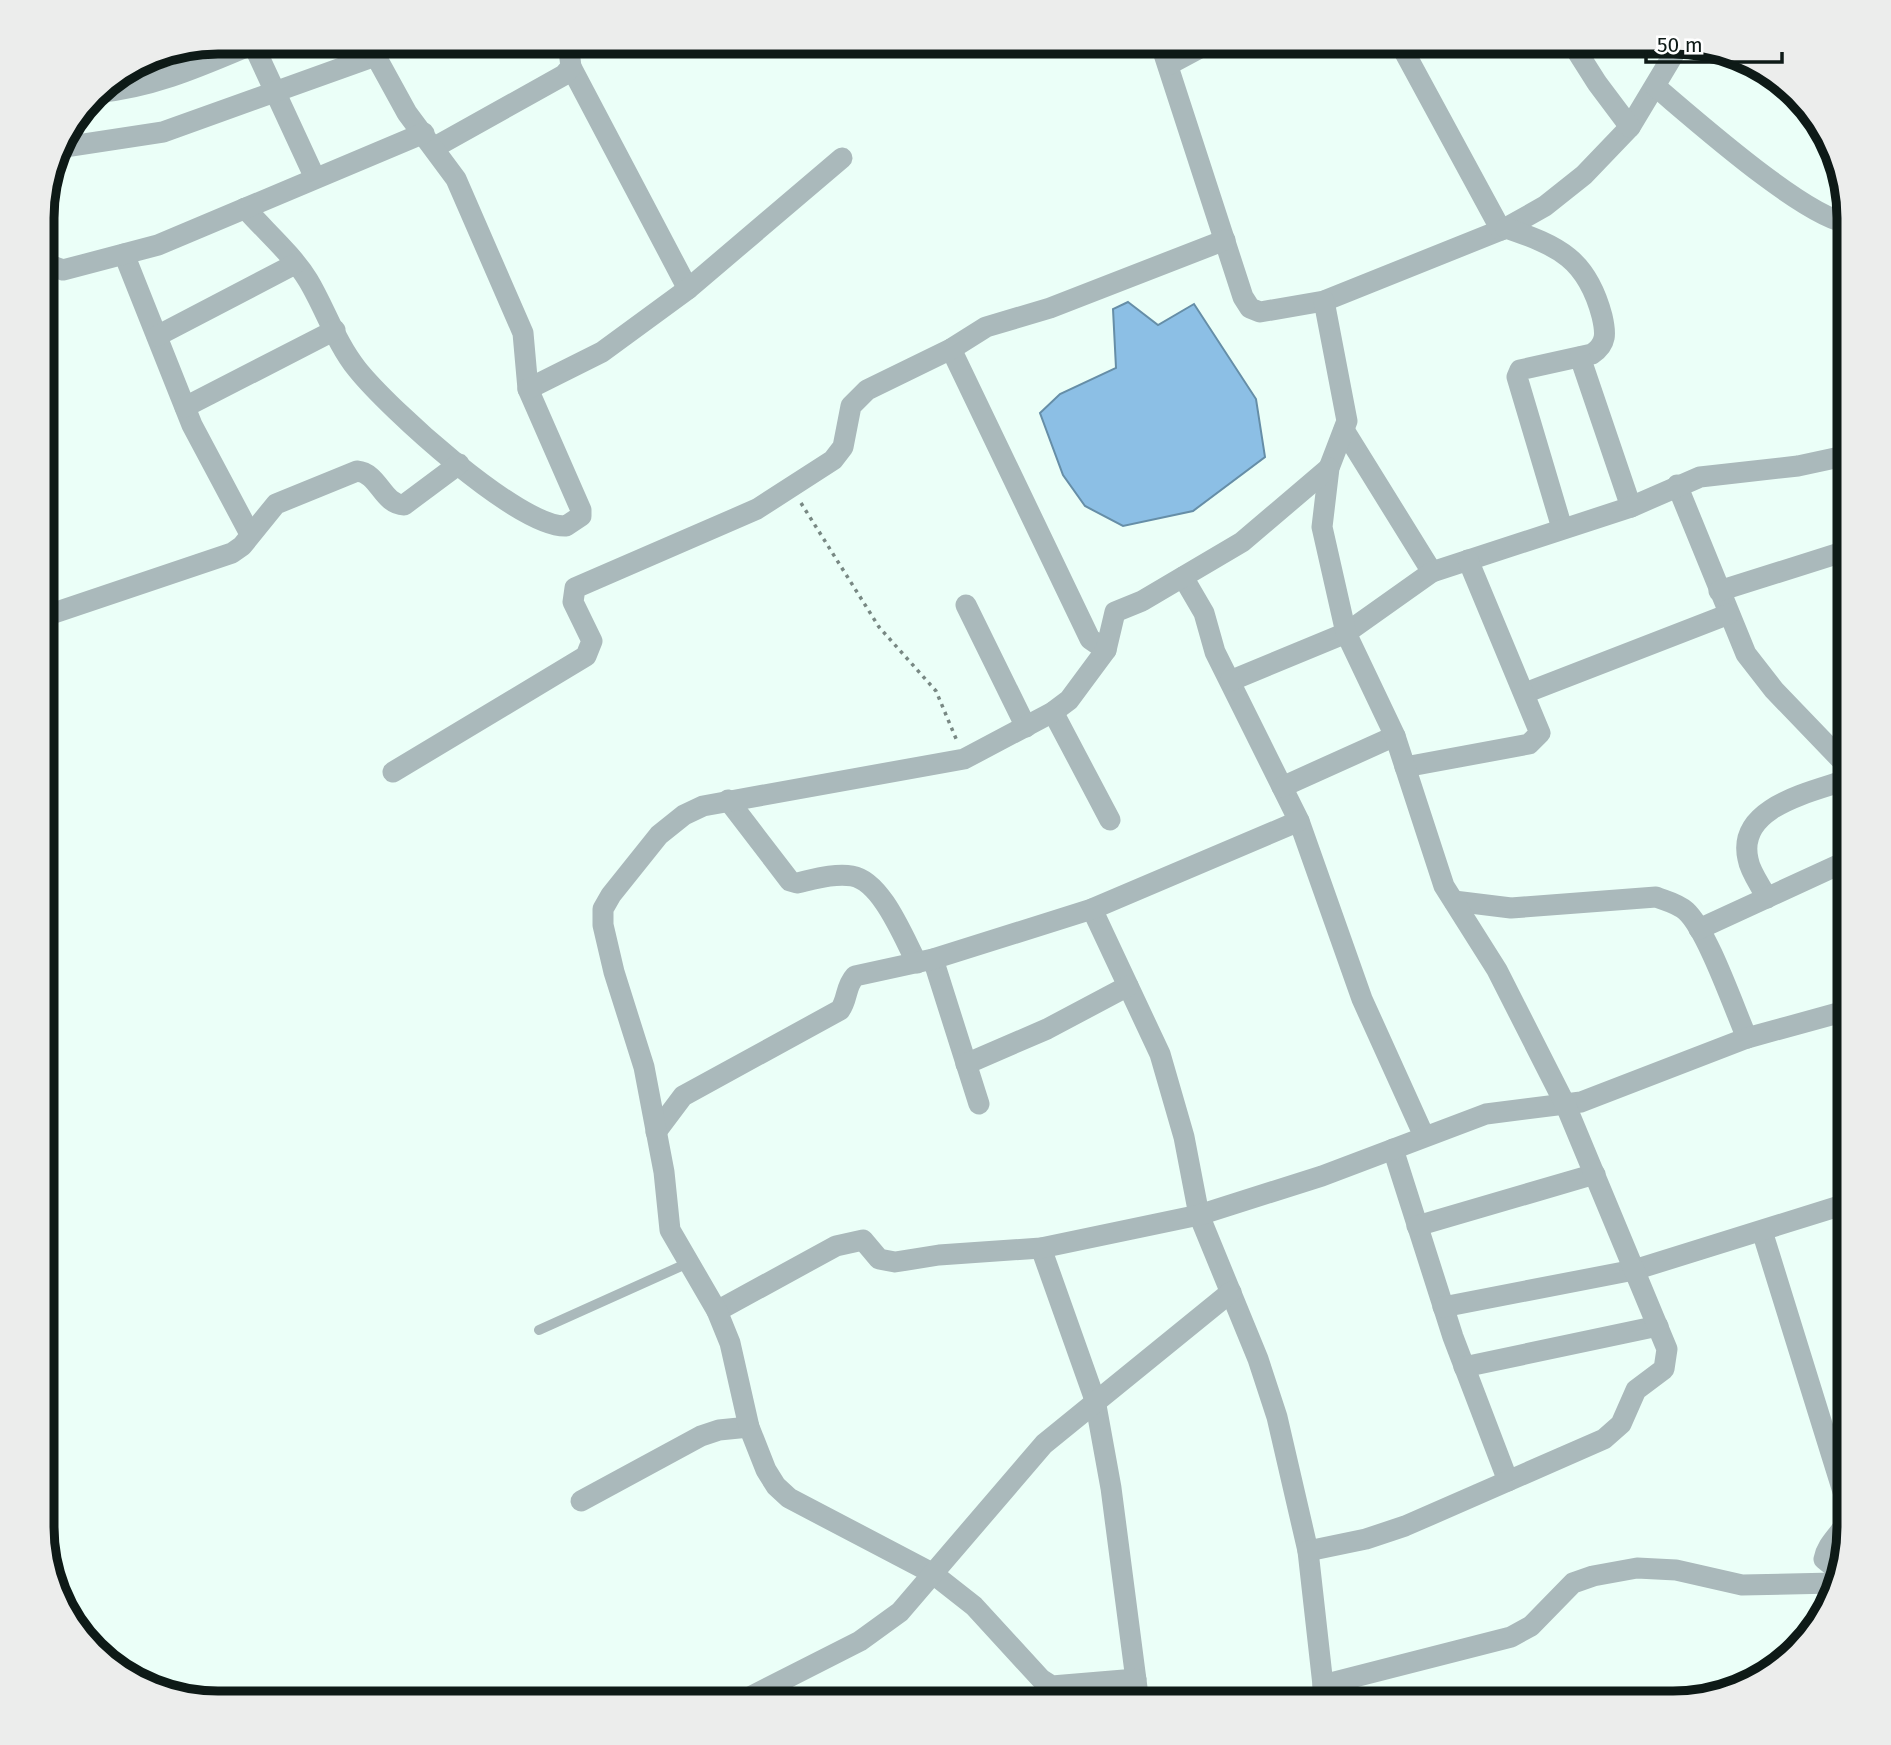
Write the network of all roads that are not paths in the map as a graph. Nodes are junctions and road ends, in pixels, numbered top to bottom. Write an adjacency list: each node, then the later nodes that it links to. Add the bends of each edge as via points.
1 (230, 54): 14 (street, via 168,80)
2 (260, 54): 15 (street)
3 (360, 54): 15 (street)
4 (374, 54): 17 (street, via 407,113)
5 (569, 54): 12 (street)
6 (1164, 54): 11 (street)
7 (1189, 54): 11 (street)
8 (1406, 54): 23 (street)
9 (1579, 54): 16 (street)
10 (1674, 54): 13 (street)
11 (1168, 65): 24 (street)
12 (571, 67): 17 (street, via 564,75); 28 (street)
13 (1656, 87): 16 (street); 22 (street, via 1824,218)
14 (116, 91)
15 (276, 94): 18 (street, via 163,132); 20 (street)
16 (1630, 127): 23 (street, via 1574,183)
17 (430, 140): 20 (street); 34 (street, via 456,179 523,333)
18 (71, 146)
19 (842, 158): 28 (street)
20 (315, 178): 21 (street)
21 (245, 208): 25 (street, via 158,245); 26 (street)
22 (1836, 220)
23 (1504, 229): 29 (street); 33 (street, via 1541,240 1588,276 1605,339 1601,348)
24 (1224, 240): 29 (street, via 1250,308 1260,312); 32 (street, via 1051,308 986,327)
25 (124, 254): 27 (street, via 63,270); 31 (street)
26 (295, 264): 30 (street); 31 (street)
27 (55, 267)
28 (688, 289): 34 (street, via 602,352)
29 (1324, 301): 36 (street, via 1347,411)
30 (335, 330): 35 (street); 38 (street, via 356,368 419,433)
31 (157, 336): 35 (street)
32 (951, 349): 53 (street, via 1090,639); 61 (street, via 857,397 839,454 757,509 575,588 573,602 592,641 586,656)
33 (1580, 357): 41 (street); 42 (street, via 1520,370 1517,377)
34 (528, 389): 38 (street, via 581,516 566,526 540,523 500,499)
35 (185, 407): 43 (street)
36 (1344, 430): 39 (street); 46 (street)
37 (1836, 459): 40 (street, via 1700,477)
38 (460, 464): 43 (street, via 404,505 391,500 369,474 356,471 276,504)
39 (1329, 468): 47 (street, via 1242,542); 52 (street, via 1322,527)
40 (1677, 485): 41 (street); 48 (street)
41 (1630, 507): 42 (street)
42 (1562, 528): 45 (street)
43 (250, 534): 50 (street, via 242,546 216,560)
44 (1836, 554): 48 (street)
45 (1468, 560): 46 (street); 55 (street)
46 (1432, 572): 52 (street)
47 (1182, 577): 53 (street, via 1115,612); 54 (street, via 1204,613 1215,652)
48 (1719, 591): 51 (street)
49 (966, 605): 57 (street)
50 (55, 613)
51 (1729, 614): 55 (street); 59 (street, via 1746,654)
52 (1346, 633): 54 (street); 58 (street)
53 (1105, 650): 56 (street, via 1069,700)
54 (1230, 681): 63 (street)
55 (1525, 692): 60 (street, via 1540,733 1529,744)
56 (1053, 712): 57 (street); 65 (street)
57 (1026, 727): 64 (street, via 964,759)
58 (1395, 736): 60 (street); 63 (street)
59 (1836, 755)
60 (1405, 767): 69 (street, via 1444,886)
61 (393, 772)
62 (1836, 784): 68 (street, via 1780,804 1752,829 1748,860)
63 (1282, 787): 66 (street)
64 (728, 800): 72 (street, via 790,881 850,876 872,887); 79 (street, via 684,815 659,835 603,909 614,972 644,1067)
65 (1110, 820)
66 (1299, 821): 70 (street); 80 (street, via 1362,999)
67 (1836, 866): 68 (street)
68 (1767, 898): 71 (street)
69 (1454, 901): 71 (street, via 1511,908 1656,897 1687,911); 78 (street, via 1497,970)
70 (1092, 909): 72 (street); 73 (street)
71 (1699, 929): 75 (street)
72 (925, 961): 76 (street); 79 (street, via 855,976 839,1010 682,1096)
73 (1128, 986): 76 (street, via 1047,1029); 84 (street, via 1160,1054 1184,1137)
74 (1837, 1013): 75 (street)
75 (1747, 1038): 78 (street)
76 (966, 1064): 77 (street)
77 (979, 1104)
78 (1566, 1106): 80 (street, via 1486,1114); 82 (street)
79 (656, 1132): 88 (street, via 670,1230)
80 (1424, 1136): 81 (street)
81 (1393, 1149): 84 (street); 85 (street)
82 (1595, 1174): 85 (street); 89 (street)
83 (1837, 1207): 86 (street)
84 (1199, 1215): 87 (street); 90 (street)
85 (1418, 1226): 91 (street)
86 (1762, 1231): 89 (street); 98 (street)
87 (1041, 1248): 92 (street, via 886,1262 858,1239 836,1246); 96 (street)
88 (688, 1263): 92 (street); 94 (lane)
89 (1634, 1270): 91 (street); 93 (street)
90 (1231, 1292): 96 (street); 102 (street, via 1277,1417)
91 (1443, 1307): 95 (street)
92 (717, 1311): 97 (street, via 733,1353)
93 (1658, 1326): 95 (street); 99 (street, via 1668,1349 1664,1369 1636,1390 1615,1432)
94 (539, 1330)
95 (1464, 1367): 99 (street)
96 (1095, 1400): 104 (street, via 1044,1444); 106 (street)
97 (749, 1427): 100 (street, via 702,1436); 104 (street, via 766,1470 789,1497)
98 (1837, 1474)
99 (1508, 1481): 102 (street, via 1405,1526)
100 (582, 1501)
101 (1836, 1538): 103 (street, via 1825,1552)
102 (1308, 1551): 109 (street)
103 (1831, 1569)
104 (932, 1573): 106 (street, via 974,1606 1052,1686); 107 (street, via 900,1612 860,1641)
105 (1827, 1580): 110 (street, via 1742,1585 1676,1570 1637,1568 1594,1576 1573,1583 1531,1626 1511,1637)
106 (1136, 1679): 108 (street)
107 (762, 1691)
108 (1138, 1691)
109 (1324, 1691)
110 (1334, 1691)

